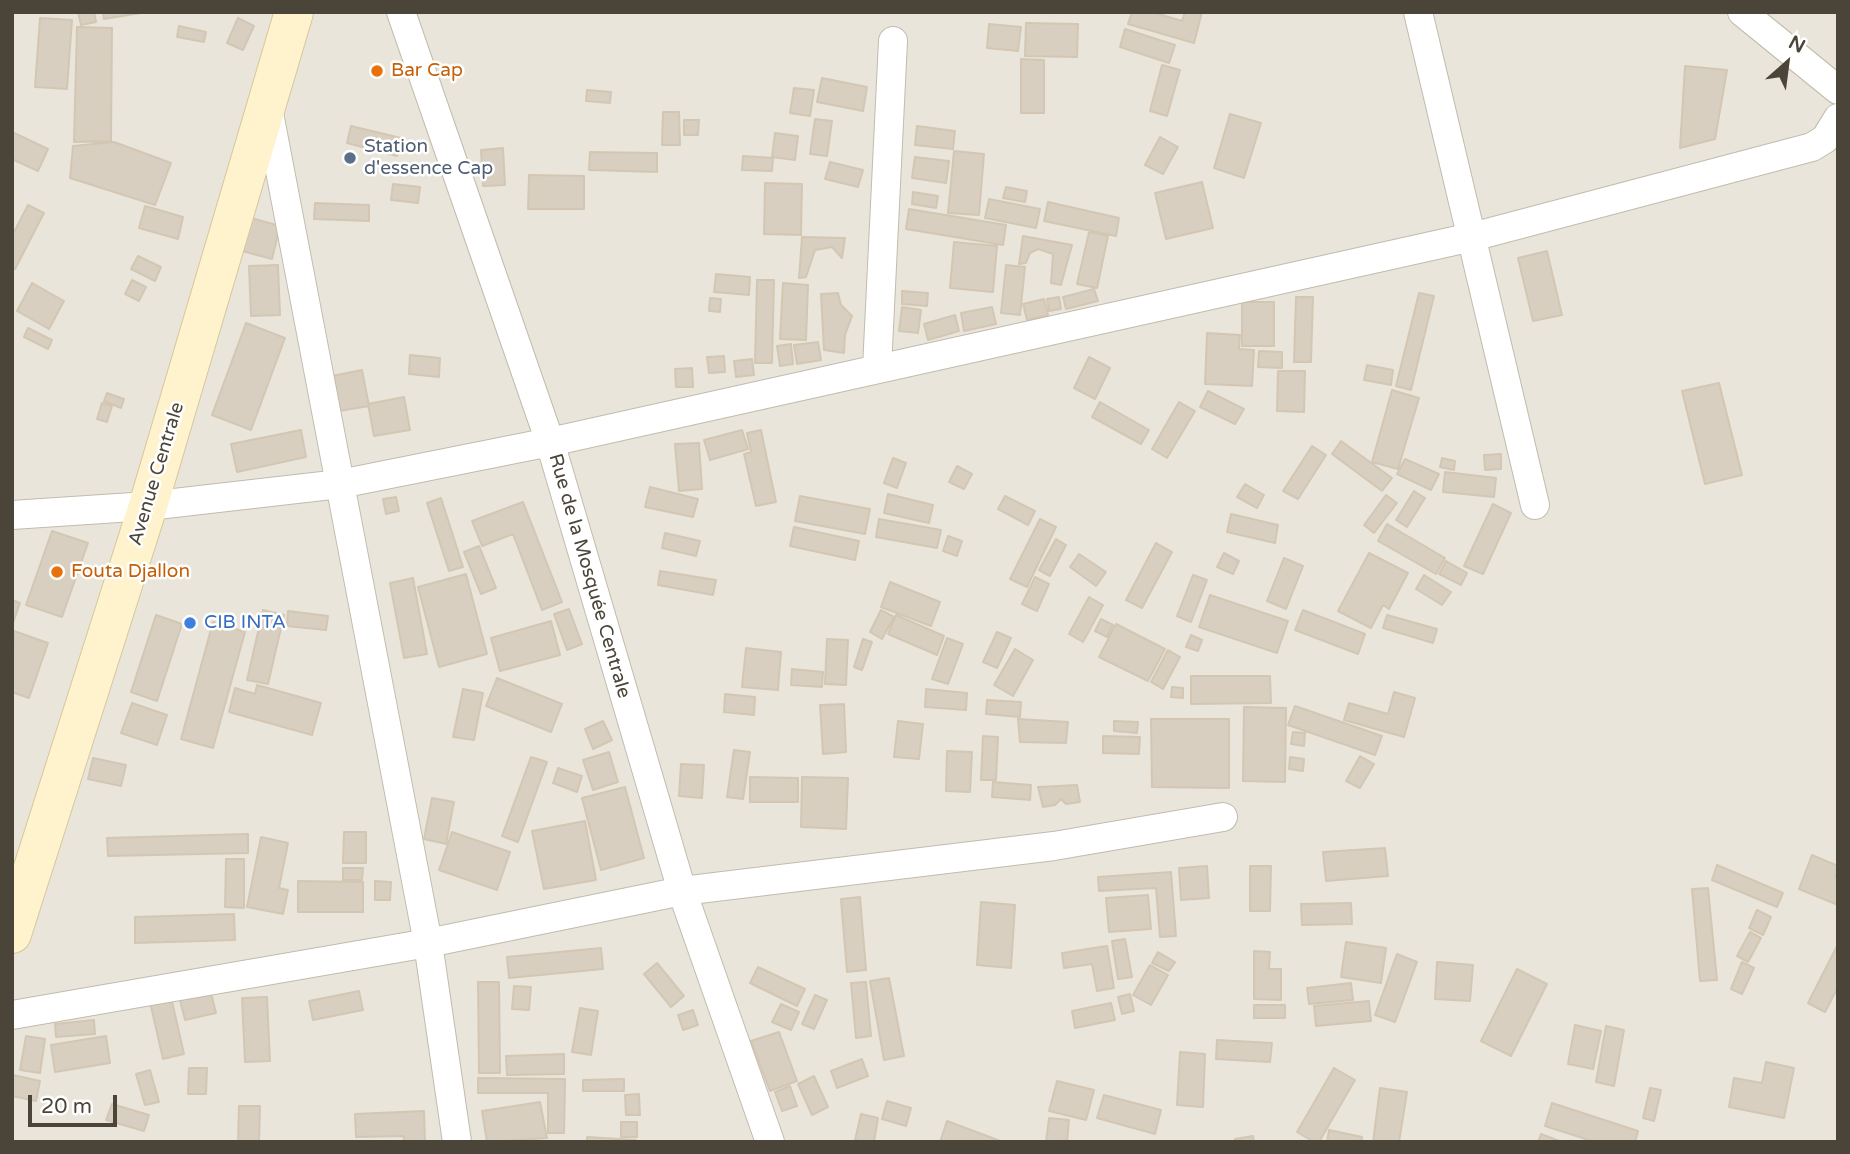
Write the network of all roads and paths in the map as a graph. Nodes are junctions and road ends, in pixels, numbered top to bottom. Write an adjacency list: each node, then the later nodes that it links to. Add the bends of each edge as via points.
1 (294, 12): 7 (main road, Avenue Centrale)
2 (401, 12): 11 (street, Rue de la Mosquée Centrale)
3 (1418, 12): 9 (street)
4 (1742, 12): 6 (street)
5 (893, 41): 10 (street)
6 (1838, 90)
7 (267, 102): 12 (street); 14 (main road, Avenue Centrale)
8 (1838, 119): 9 (street, via 1825,139 1812,147)
9 (1472, 237): 10 (street); 13 (street)
10 (877, 368): 11 (street)
11 (550, 442): 12 (street); 17 (street, Rue de la Mosquée Centrale)
12 (340, 484): 14 (street); 19 (street)
13 (1535, 505)
14 (148, 506): 15 (street); 18 (main road, Avenue Centrale)
15 (12, 515)
16 (1223, 817): 17 (street, via 1054,846)
17 (682, 891): 19 (street); 22 (street, Rue de la Mosquée Centrale)
18 (12, 934)
19 (428, 943): 20 (street); 21 (street)
20 (12, 1015)
21 (457, 1142)
22 (770, 1142)

